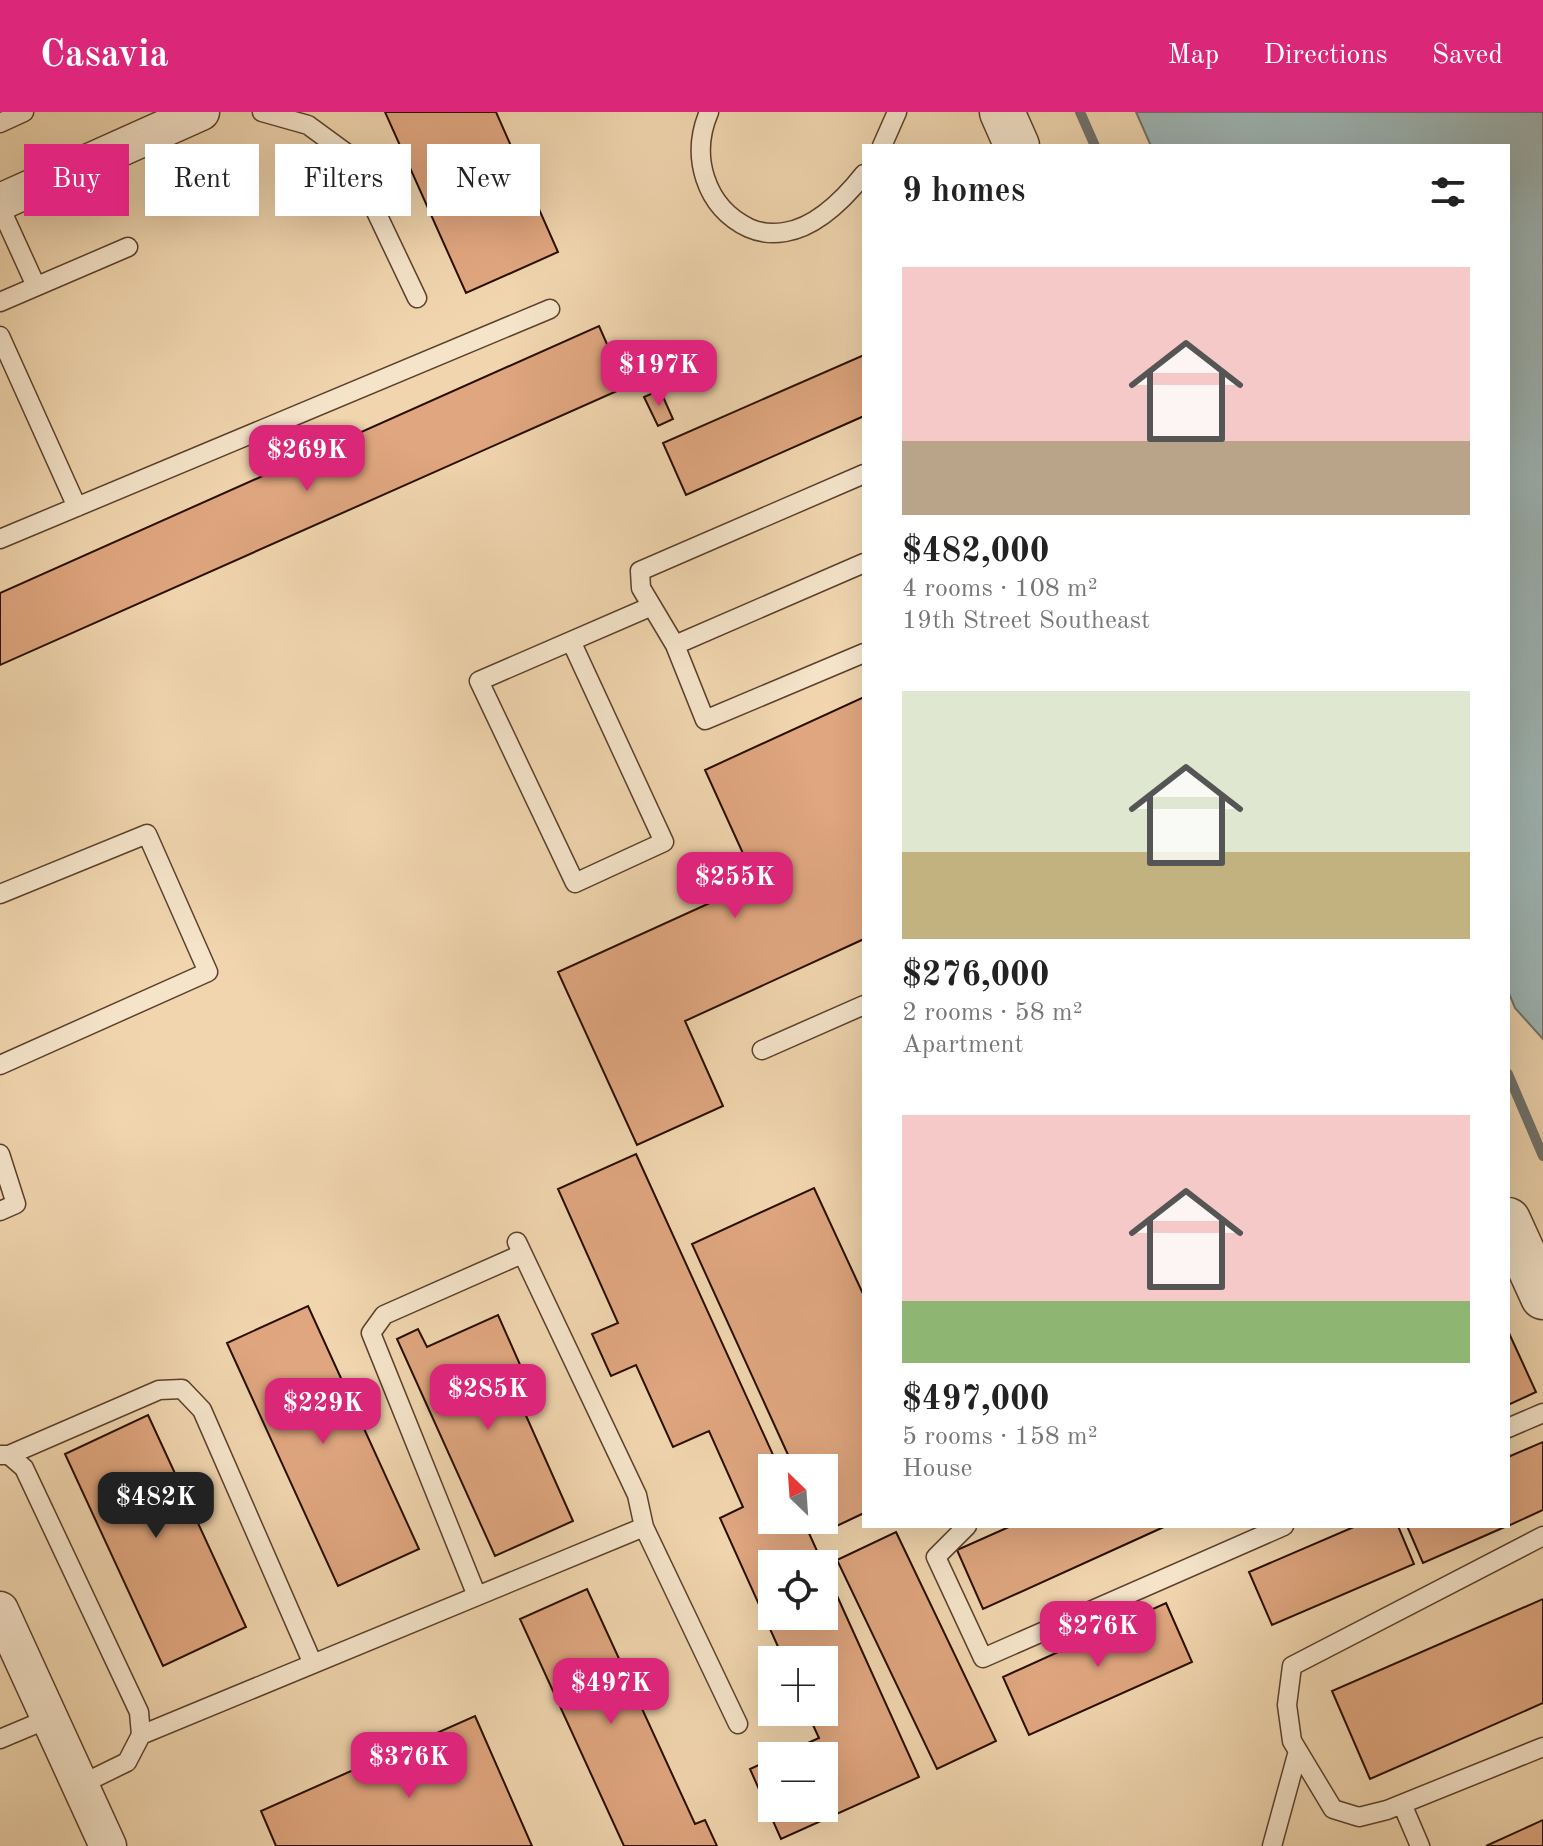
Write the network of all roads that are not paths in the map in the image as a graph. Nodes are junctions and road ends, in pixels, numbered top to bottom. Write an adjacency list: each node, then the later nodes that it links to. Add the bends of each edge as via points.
1 (24, 112): 7 (lane)
2 (201, 112): 11 (street)
3 (262, 112): 14 (lane, via 308,125 349,155)
4 (709, 112): 10 (lane, via 700,148 713,199 735,221 760,232 786,232 816,220)
5 (897, 112): 8 (lane)
6 (1002, 112): 9 (street)
7 (0, 123)
8 (883, 144)
9 (1016, 144)
10 (862, 177)
11 (0, 204): 13 (lane)
12 (128, 247): 13 (lane)
13 (36, 286): 15 (lane)
14 (417, 298)
15 (0, 302)
16 (550, 309): 19 (lane)
17 (0, 336): 19 (lane)
18 (862, 475): 22 (lane, via 640,571 641,588)
19 (77, 507): 20 (lane)
20 (0, 539)
21 (862, 564): 24 (lane)
22 (652, 606): 23 (lane); 24 (lane)
23 (571, 641): 23 (lane, via 479,681 575,883 664,842)
24 (675, 645): 25 (lane, via 705,720)
25 (862, 654)
26 (0, 894): 29 (lane, via 147,834 208,972)
27 (862, 1006): 28 (lane)
28 (762, 1050)
29 (0, 1065)
30 (0, 1154): 31 (lane, via 16,1204)
31 (0, 1211)
32 (1510, 1224): 33 (street)
33 (1543, 1297)
34 (1543, 1413): 35 (lane)
35 (1510, 1427)
36 (4, 1455): 43 (lane, via 159,1390 182,1389 202,1410); 46 (lane, via 24,1468 139,1712)
37 (644, 1527): 41 (lane); 41 (lane, via 637,1495 519,1248 384,1315 371,1333); 45 (lane)
38 (965, 1528): 39 (lane, via 936,1557 983,1658)
39 (1279, 1528)
40 (1543, 1536): 49 (lane, via 1292,1666 1287,1705)
41 (477, 1596): 43 (lane)
42 (0, 1610): 44 (street)
43 (313, 1664): 46 (lane)
44 (50, 1718): 47 (lane); 50 (street)
45 (738, 1724)
46 (141, 1735): 50 (lane, via 127,1762)
47 (0, 1739)
48 (1543, 1747): 51 (lane)
49 (1298, 1751): 51 (lane, via 1333,1809 1359,1817); 53 (lane)
50 (80, 1785): 52 (street)
51 (1402, 1804): 54 (lane)
52 (108, 1846)
53 (1272, 1846)
54 (1420, 1846)

